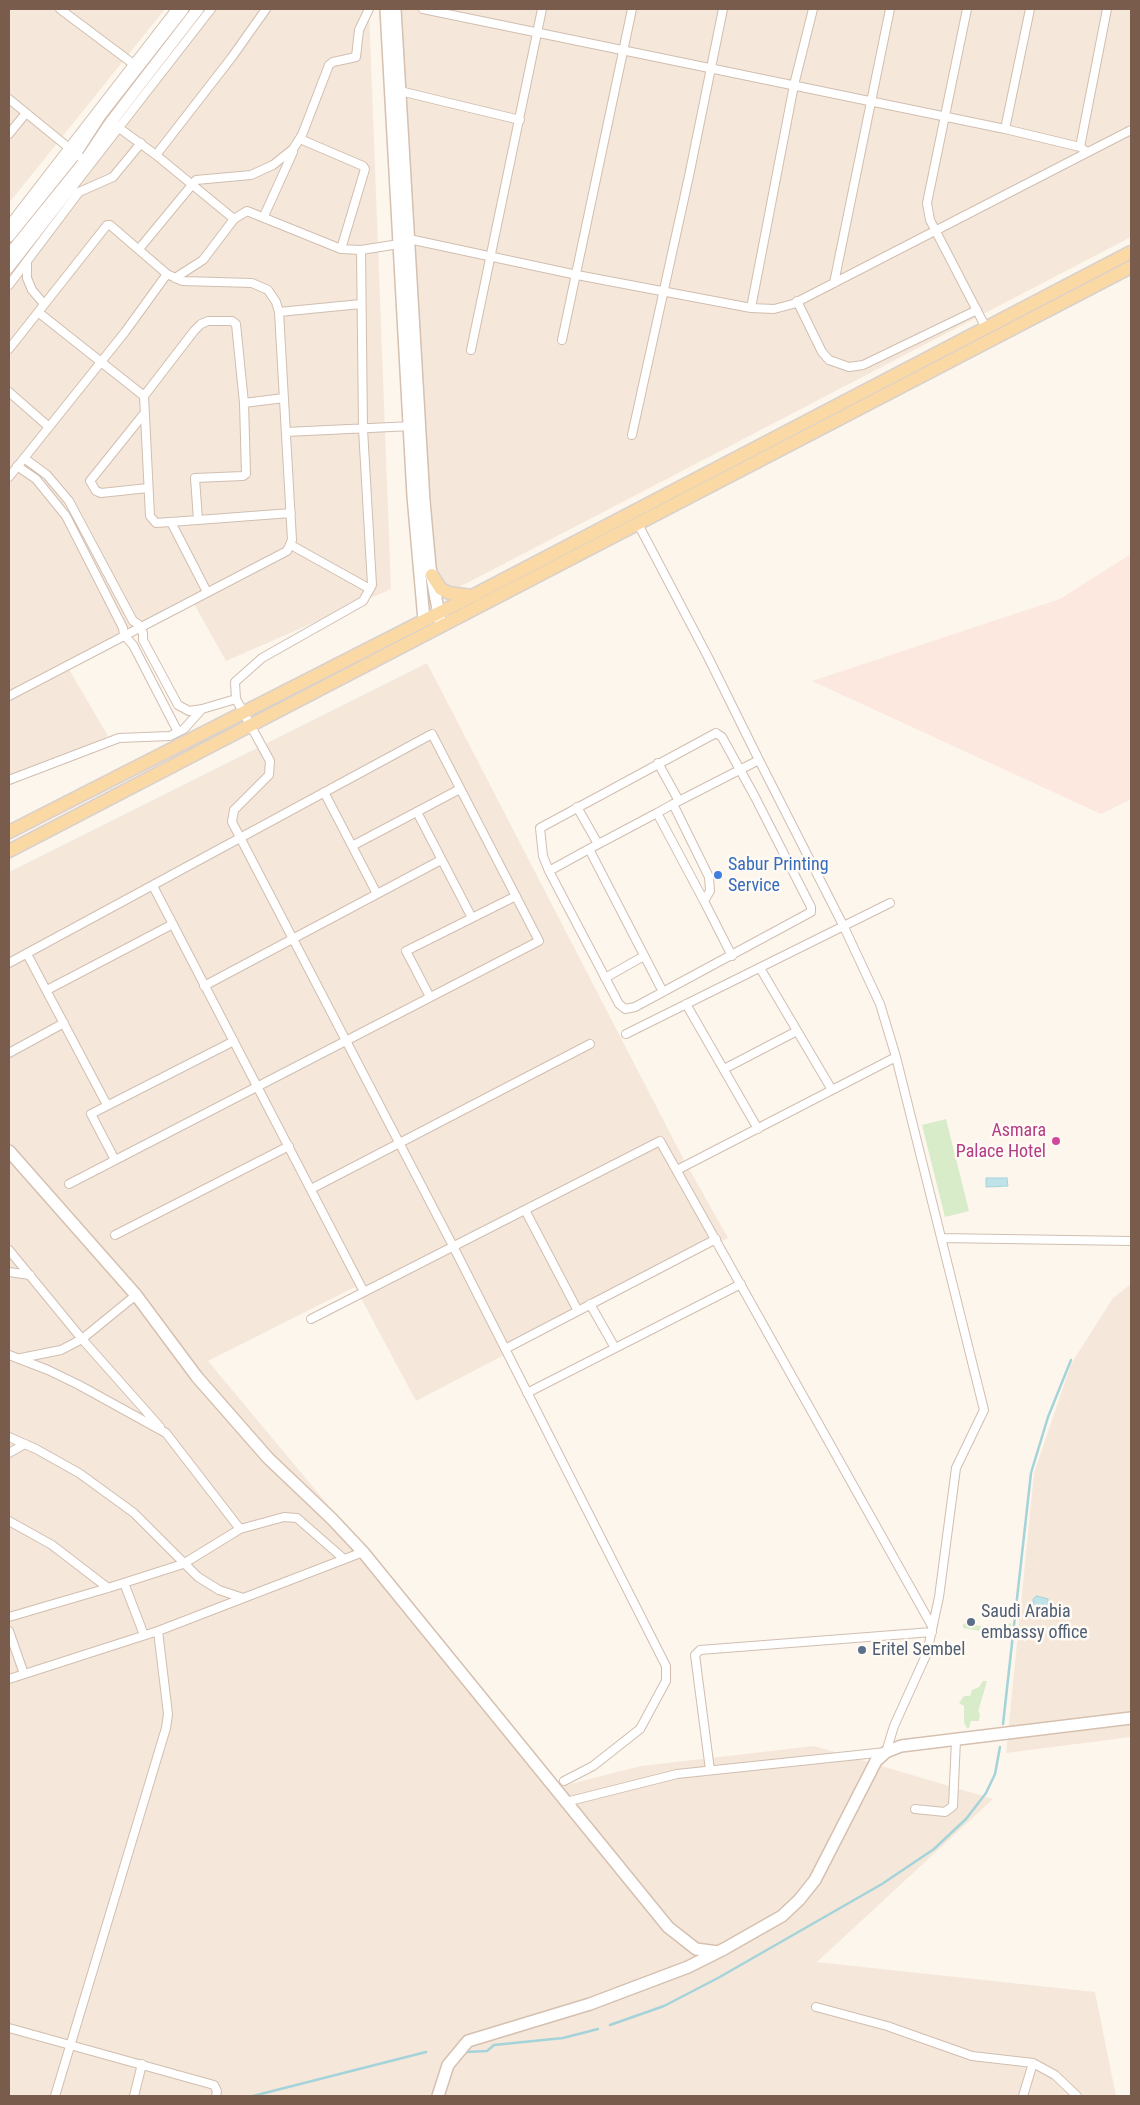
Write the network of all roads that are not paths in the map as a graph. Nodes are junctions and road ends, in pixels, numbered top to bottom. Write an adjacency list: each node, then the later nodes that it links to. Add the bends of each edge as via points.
1 (60, 9): 21 (street)
2 (176, 9): 21 (street)
3 (183, 9): 28 (street)
4 (198, 9): 31 (street)
5 (211, 9): 31 (street)
6 (266, 9): 40 (street)
7 (369, 9): 35 (street, via 359,30 356,58 333,62 330,66)
8 (386, 9): 48 (street)
9 (395, 9): 24 (street)
10 (424, 9): 19 (street)
11 (542, 9): 19 (street)
12 (632, 9): 20 (street)
13 (723, 9): 22 (street)
14 (813, 9): 23 (street)
15 (890, 9): 26 (street)
16 (967, 9): 29 (street)
17 (1030, 9): 32 (street)
18 (1107, 9): 37 (street)
19 (537, 31): 20 (street); 30 (street)
20 (622, 50): 22 (street); 59 (street)
21 (132, 64): 38 (street)
22 (712, 68): 23 (street); 63 (street)
23 (794, 85): 26 (street); 67 (street)
24 (400, 92): 30 (street); 48 (street)
25 (9, 99): 27 (street)
26 (871, 103): 29 (street); 61 (street)
27 (26, 113): 34 (street); 38 (street)
28 (101, 114): 31 (street); 38 (street)
29 (944, 117): 32 (street); 46 (street, via 927,204)
30 (520, 120): 54 (street)
31 (114, 124): 36 (street); 41 (street); 57 (street)
32 (1005, 129): 37 (street)
33 (1131, 130): 39 (street)
34 (9, 134)
35 (299, 141): 42 (street, via 280,161 256,173 234,178 202,179); 43 (street); 50 (street, via 365,169)
36 (141, 143): 40 (street); 55 (street, via 113,177 78,192)
37 (1080, 147): 39 (street)
38 (70, 151): 41 (street); 45 (street); 47 (street)
39 (1088, 152): 46 (street)
40 (156, 155): 42 (street)
41 (85, 161): 53 (street)
42 (191, 185): 44 (street); 49 (street)
43 (264, 216): 44 (street, via 247,210); 50 (street)
44 (234, 219): 60 (street, via 208,255)
45 (9, 225)
46 (936, 231): 61 (street); 68 (street)
47 (9, 236)
48 (404, 242): 51 (street); 54 (street); 81 (street)
49 (138, 249): 58 (street); 65 (street, via 107,225)
50 (341, 249): 51 (street)
51 (361, 250): 66 (street)
52 (1131, 252): 71 (main road)
53 (9, 255)
54 (490, 257): 59 (street); 74 (street)
55 (27, 261): 62 (street); 65 (street, via 27,278)
56 (1131, 267): 94 (main road)
57 (9, 269)
58 (168, 274): 60 (street); 75 (street)
59 (577, 275): 63 (street); 72 (street)
60 (175, 278): 70 (street, via 197,283 252,283 268,290)
61 (834, 283): 64 (street)
62 (9, 285)
63 (664, 291): 67 (street); 85 (street)
64 (797, 301): 67 (street, via 774,309); 68 (street, via 822,352 830,360 849,367 863,365)
65 (44, 304): 69 (street)
66 (361, 304): 70 (street); 83 (street)
67 (751, 308)
68 (977, 310): 71 (street)
69 (38, 312): 73 (street); 75 (street)
70 (279, 312): 78 (street)
71 (986, 328): 91 (main road)
72 (562, 340)
73 (9, 349)
74 (471, 350)
75 (101, 362): 77 (street); 82 (street)
76 (9, 392): 82 (street)
77 (144, 396): 79 (street, via 200,324 232,321 236,324); 80 (street)
78 (284, 398): 79 (street); 84 (street)
79 (244, 403): 92 (street, via 246,474 195,478)
80 (143, 415): 89 (street); 89 (street, via 90,481 101,493)
81 (414, 425): 83 (street); 96 (street); 101 (street)
82 (50, 427): 86 (street)
83 (363, 428): 84 (street); 97 (street)
84 (286, 432): 90 (street)
85 (632, 435)
86 (24, 458): 87 (street); 102 (street, via 46,475 69,501 133,621)
87 (17, 466): 88 (street); 104 (street, via 36,479 66,516 124,628)
88 (9, 477)
89 (148, 488): 93 (street, via 152,520 156,523)
90 (291, 513): 92 (street); 95 (street)
91 (633, 513): 94 (street); 99 (main road)
92 (198, 520): 93 (street)
93 (171, 522): 98 (street)
94 (639, 525): 103 (main road); 111 (street)
95 (291, 545): 97 (street); 98 (street, via 287,551)
96 (432, 575): 99 (main road, via 441,589); 100 (street)
97 (370, 589): 106 (street, via 363,601 262,658 235,682)
98 (207, 592): 102 (street)
99 (472, 596): 100 (main road)
100 (438, 613): 101 (main road); 103 (street)
101 (424, 620): 108 (main road)
102 (140, 627): 104 (street); 107 (street, via 143,640 178,705 189,711)
103 (441, 627): 109 (main road)
104 (124, 635): 105 (street); 110 (street, via 133,645)
105 (9, 696)
106 (236, 699): 107 (street); 108 (street)
107 (202, 709): 110 (street)
108 (244, 713): 109 (street); 121 (main road)
109 (250, 725): 122 (street, via 270,761 269,775 234,810 232,822); 126 (main road)
110 (178, 732): 114 (street, via 170,736 119,738)
111 (759, 760): 113 (street); 136 (street)
112 (658, 763): 113 (street, via 716,733 722,736); 117 (street); 118 (street)
113 (740, 770): 117 (street); 140 (street, via 812,910)
114 (9, 780)
115 (460, 789): 116 (street, via 432,734); 119 (street); 131 (street)
116 (324, 792): 122 (street); 124 (street)
117 (676, 803): 120 (street); 132 (street, via 709,877 710,891)
118 (578, 807): 123 (street); 128 (street, via 540,828)
119 (417, 812): 124 (street); 127 (street)
120 (657, 813): 123 (street); 132 (street)
121 (9, 832)
122 (240, 837): 129 (street); 137 (street)
123 (598, 844): 125 (street)
124 (352, 846): 130 (street)
125 (589, 849): 128 (street); 139 (street)
126 (9, 851)
127 (442, 860): 130 (street); 134 (street)
128 (549, 871): 143 (street)
129 (153, 886): 135 (street); 138 (street)
130 (377, 894): 137 (street)
131 (516, 896): 134 (street); 147 (street, via 539,941)
132 (704, 901): 140 (street)
133 (890, 903): 136 (street)
134 (472, 918): 147 (street, via 406,951)
135 (173, 924): 144 (street); 145 (street)
136 (844, 927): 142 (street); 156 (street, via 880,1004)
137 (292, 939): 144 (street); 153 (street)
138 (28, 954): 141 (street); 145 (street)
139 (644, 956): 143 (street); 146 (street)
140 (732, 956): 146 (street)
141 (9, 964)
142 (760, 968): 148 (street); 150 (street)
143 (605, 978): 146 (street, via 625,1009)
144 (204, 986): 152 (street)
145 (47, 990): 149 (street)
146 (664, 992)
147 (430, 997): 153 (street)
148 (686, 1004): 151 (street); 157 (street)
149 (64, 1023): 155 (street); 160 (street)
150 (797, 1031): 157 (street); 159 (street)
151 (626, 1034)
152 (234, 1040): 158 (street); 160 (street)
153 (345, 1041): 158 (street); 162 (street)
154 (590, 1044): 162 (street)
155 (9, 1053)
156 (896, 1057): 159 (street); 171 (street)
157 (724, 1069): 161 (street)
158 (258, 1086): 163 (street); 165 (street)
159 (832, 1090): 161 (street)
160 (107, 1105): 165 (street, via 91,1114)
161 (758, 1129): 166 (street)
162 (399, 1143): 168 (street); 174 (street)
163 (289, 1146): 168 (street); 170 (street)
164 (9, 1151): 180 (street)
165 (115, 1160): 167 (street)
166 (677, 1170): 169 (street, via 660,1141); 172 (street)
167 (69, 1184)
168 (311, 1189): 179 (street)
169 (525, 1210): 174 (street); 182 (street)
170 (115, 1236)
171 (942, 1238): 173 (street); 203 (street, via 984,1410 956,1468)
172 (716, 1239): 178 (street); 181 (street)
173 (1131, 1241)
174 (453, 1246): 179 (street); 186 (street)
175 (9, 1250): 177 (street)
176 (9, 1272): 177 (street)
177 (30, 1275): 184 (street)
178 (741, 1284): 185 (street); 203 (street)
179 (364, 1292): 183 (street)
180 (136, 1295): 184 (street); 196 (street, via 197,1377 268,1458)
181 (590, 1304): 182 (street); 185 (street)
182 (578, 1311): 186 (street)
183 (311, 1319)
184 (82, 1339): 188 (street, via 61,1350); 190 (street)
185 (615, 1348): 189 (street)
186 (505, 1349): 189 (street)
187 (9, 1355): 188 (street)
188 (19, 1359): 190 (street, via 104,1398)
189 (527, 1394): 213 (street, via 660,1653 667,1674 663,1688 640,1729 593,1766)
190 (166, 1433): 195 (street)
191 (9, 1437): 192 (street)
192 (25, 1444): 193 (street); 198 (street, via 73,1469 119,1500)
193 (9, 1454)
194 (9, 1521): 200 (street, via 52,1545)
195 (240, 1529): 197 (street, via 279,1518 297,1518); 198 (street)
196 (363, 1552): 197 (street); 214 (street)
197 (344, 1559): 201 (street)
198 (183, 1564): 199 (street); 201 (street, via 208,1584)
199 (124, 1583): 200 (street); 206 (street)
200 (108, 1588): 202 (street)
201 (243, 1598): 205 (street)
202 (9, 1617)
203 (932, 1629): 211 (street, via 927,1653 894,1726); 212 (street, via 700,1650 695,1655)
204 (9, 1631): 207 (street)
205 (158, 1631): 206 (street); 219 (street, via 168,1714 166,1728)
206 (144, 1636): 207 (street)
207 (24, 1674): 208 (street)
208 (9, 1679)
209 (1131, 1718): 210 (street)
210 (956, 1740): 211 (street, via 901,1746); 215 (street, via 953,1806 946,1812)
211 (886, 1752): 212 (street); 216 (street, via 876,1761 805,1893 782,1916)
212 (710, 1770): 214 (street, via 677,1774)
213 (564, 1781)
214 (566, 1802): 216 (street, via 668,1927 696,1949)
215 (915, 1808)
216 (718, 1952): 225 (street, via 601,2000 468,2041 448,2065)
217 (816, 2007): 221 (street, via 887,2026 972,2056)
218 (9, 2028): 219 (street)
219 (70, 2046): 220 (street); 222 (street)
220 (142, 2064): 223 (street); 224 (street, via 214,2085)
221 (1033, 2064): 226 (street); 227 (street, via 1055,2075)
222 (55, 2096)
223 (134, 2096)
224 (216, 2096)
225 (438, 2096)
226 (1023, 2096)
227 (1077, 2096)

